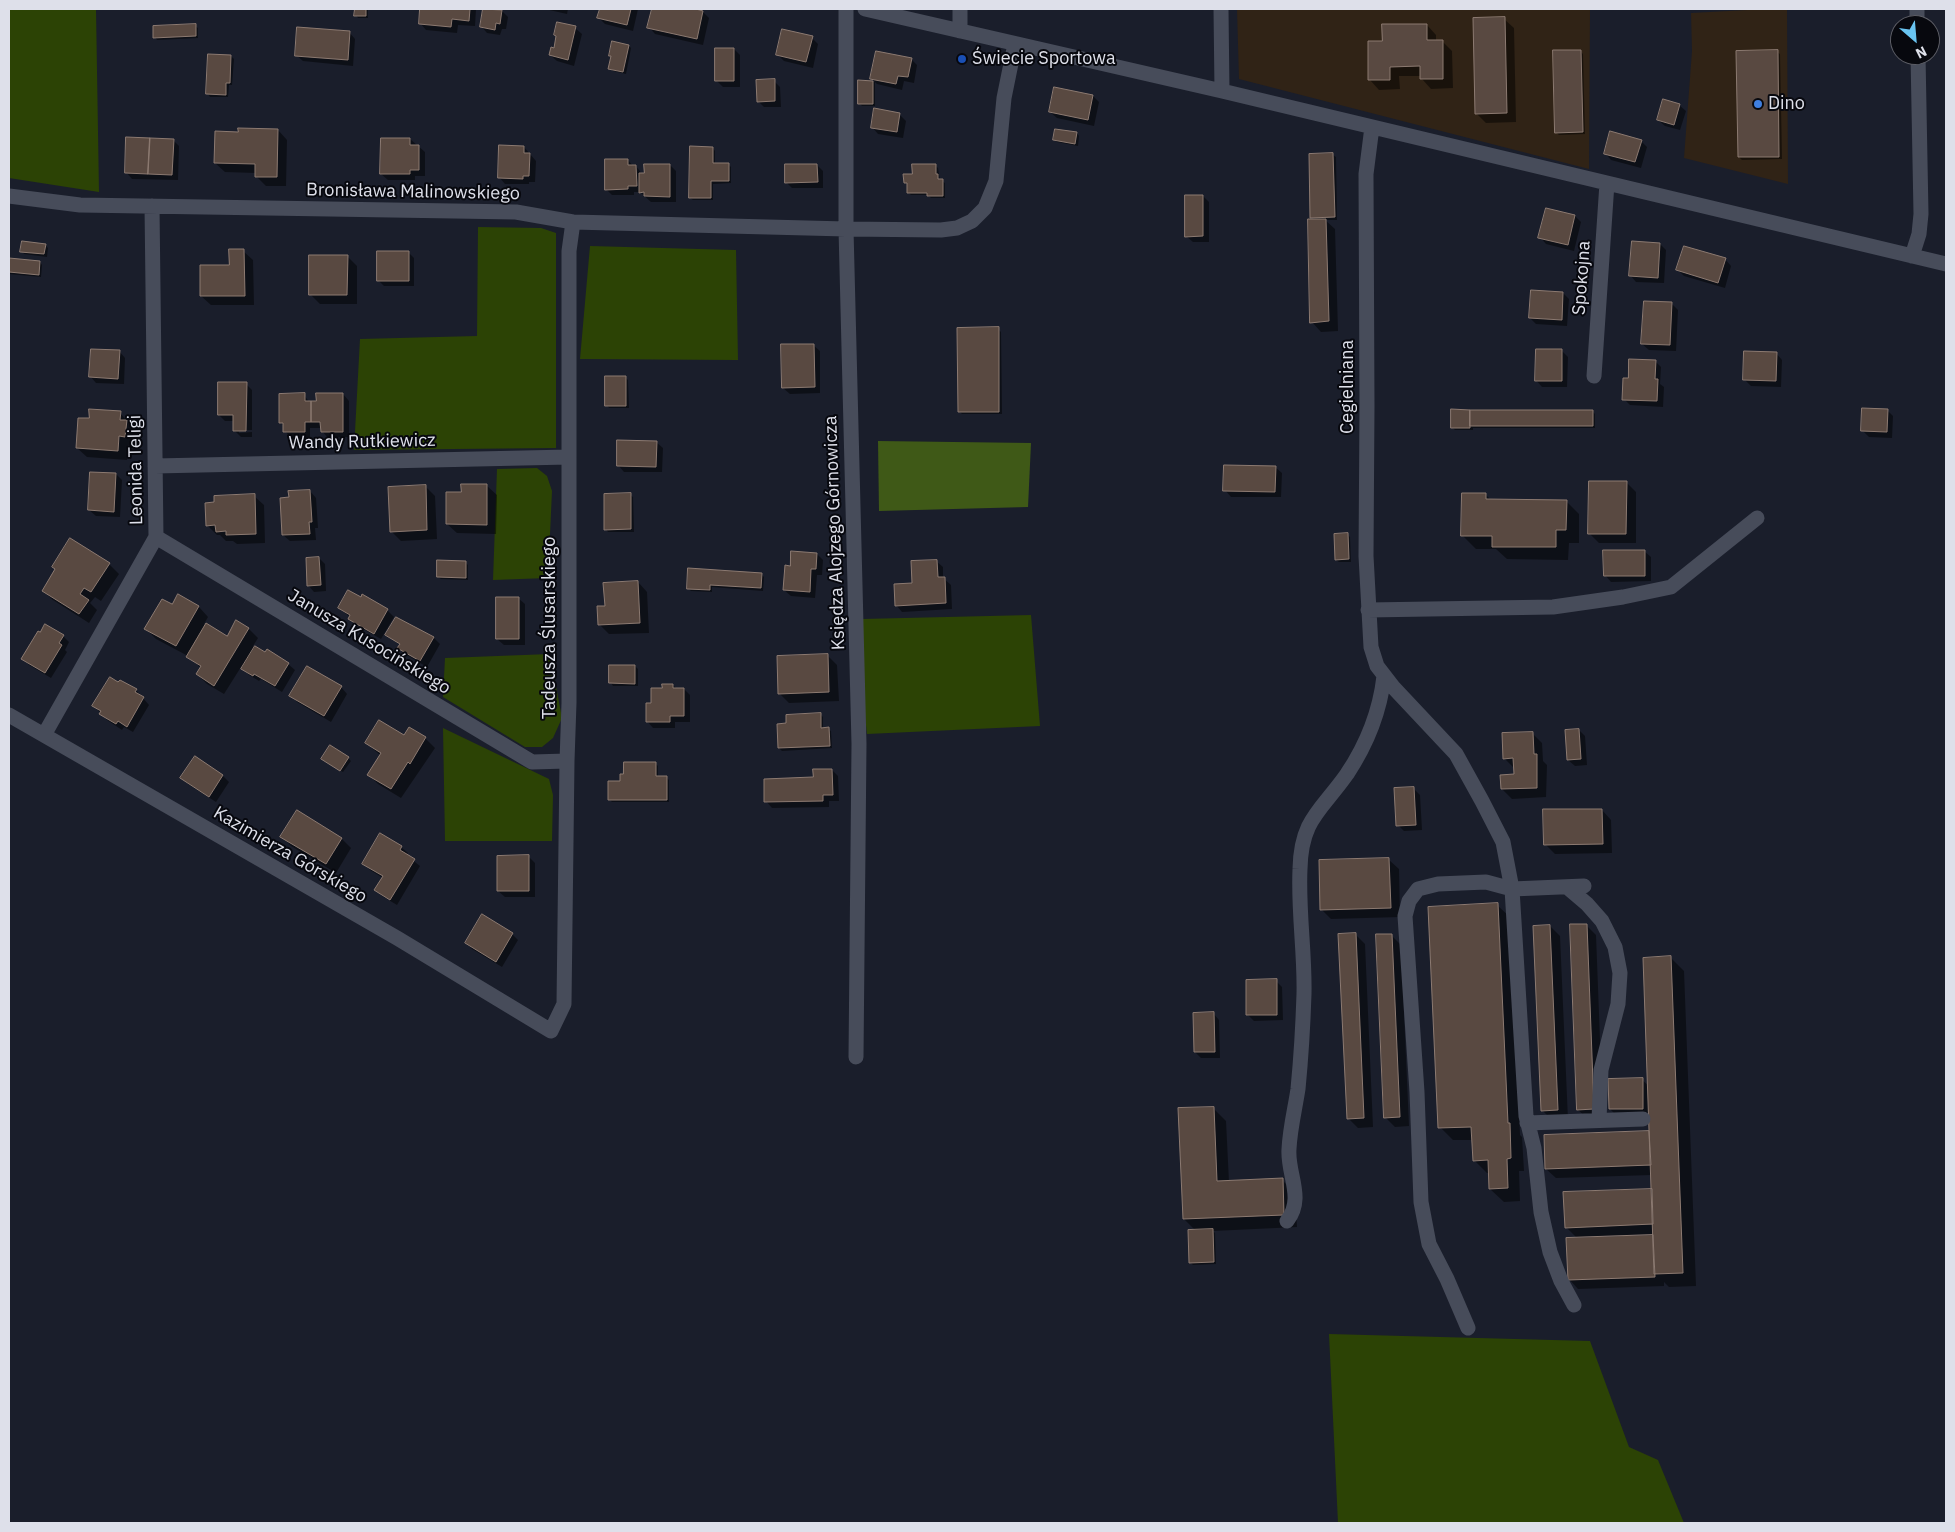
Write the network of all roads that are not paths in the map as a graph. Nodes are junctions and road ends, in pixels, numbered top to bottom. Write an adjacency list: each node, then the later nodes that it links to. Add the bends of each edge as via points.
1 (846, 9): 14 (street, Księdza Alojzego Górnowicza)
2 (865, 9): 5 (street)
3 (960, 9): 5 (street)
4 (1221, 9): 8 (street)
5 (960, 31): 6 (street)
6 (1015, 44): 8 (street); 14 (street, Bronisława Malinowskiego, via 1004,98 996,181 985,208 972,221 958,228)
7 (1918, 65): 15 (street, via 1921,214)
8 (1222, 91): 9 (street)
9 (1372, 127): 10 (street); 22 (street, Cegielniana, via 1366,174)
10 (1607, 183): 15 (street); 17 (street, Spokojna)
11 (9, 196): 12 (street, Bronisława Malinowskiego, via 80,205)
12 (152, 206): 13 (street, Bronisława Malinowskiego, via 516,212); 19 (street, Leonida Teligi)
13 (573, 222): 14 (street, Bronisława Malinowskiego); 18 (street, Tadeusza Ślusarskiego, via 569,250)
14 (846, 229): 31 (street, Księdza Alojzego Górnowicza, via 859,744)
15 (1912, 256): 16 (street)
16 (1946, 264)
17 (1594, 376)
18 (569, 456): 19 (street, Wandy Rutkiewicz); 26 (street, Tadeusza Ślusarskiego)
19 (154, 466): 21 (street, Leonida Teligi)
20 (1757, 518): 22 (street, via 1671,587 1554,607)
21 (156, 537): 25 (street, Leonida Teligi); 26 (street, Janusza Kusocińskiego, via 532,762)
22 (1368, 610): 23 (street, Cegielniana, via 1371,647)
23 (1384, 676): 29 (street, Cegielniana, via 1456,754 1503,842); 35 (street, via 1381,700 1368,736 1347,773 1307,827 1302,842 1304,993 1298,1088 1288,1151 1296,1198 1294,1213)
24 (9, 715): 25 (street, Kazimierza Górskiego)
25 (44, 734): 30 (street, Kazimierza Górskiego)
26 (567, 761): 30 (street, Tadeusza Ślusarskiego, via 564,1004)
27 (1584, 886): 28 (street)
28 (1567, 887): 29 (street); 33 (street, via 1602,921 1615,947 1620,974 1618,1004 1601,1070)
29 (1512, 889): 34 (street, Cegielniana); 37 (street, via 1486,882 1438,884 1418,889 1404,916 1417,1092 1421,1202 1429,1244)
30 (551, 1031)
31 (856, 1057)
32 (1643, 1119): 33 (street)
33 (1599, 1120): 34 (street)
34 (1527, 1123): 36 (street, Cegielniana, via 1534,1148 1540,1212 1550,1252)
35 (1287, 1222)
36 (1574, 1305)
37 (1468, 1328)

